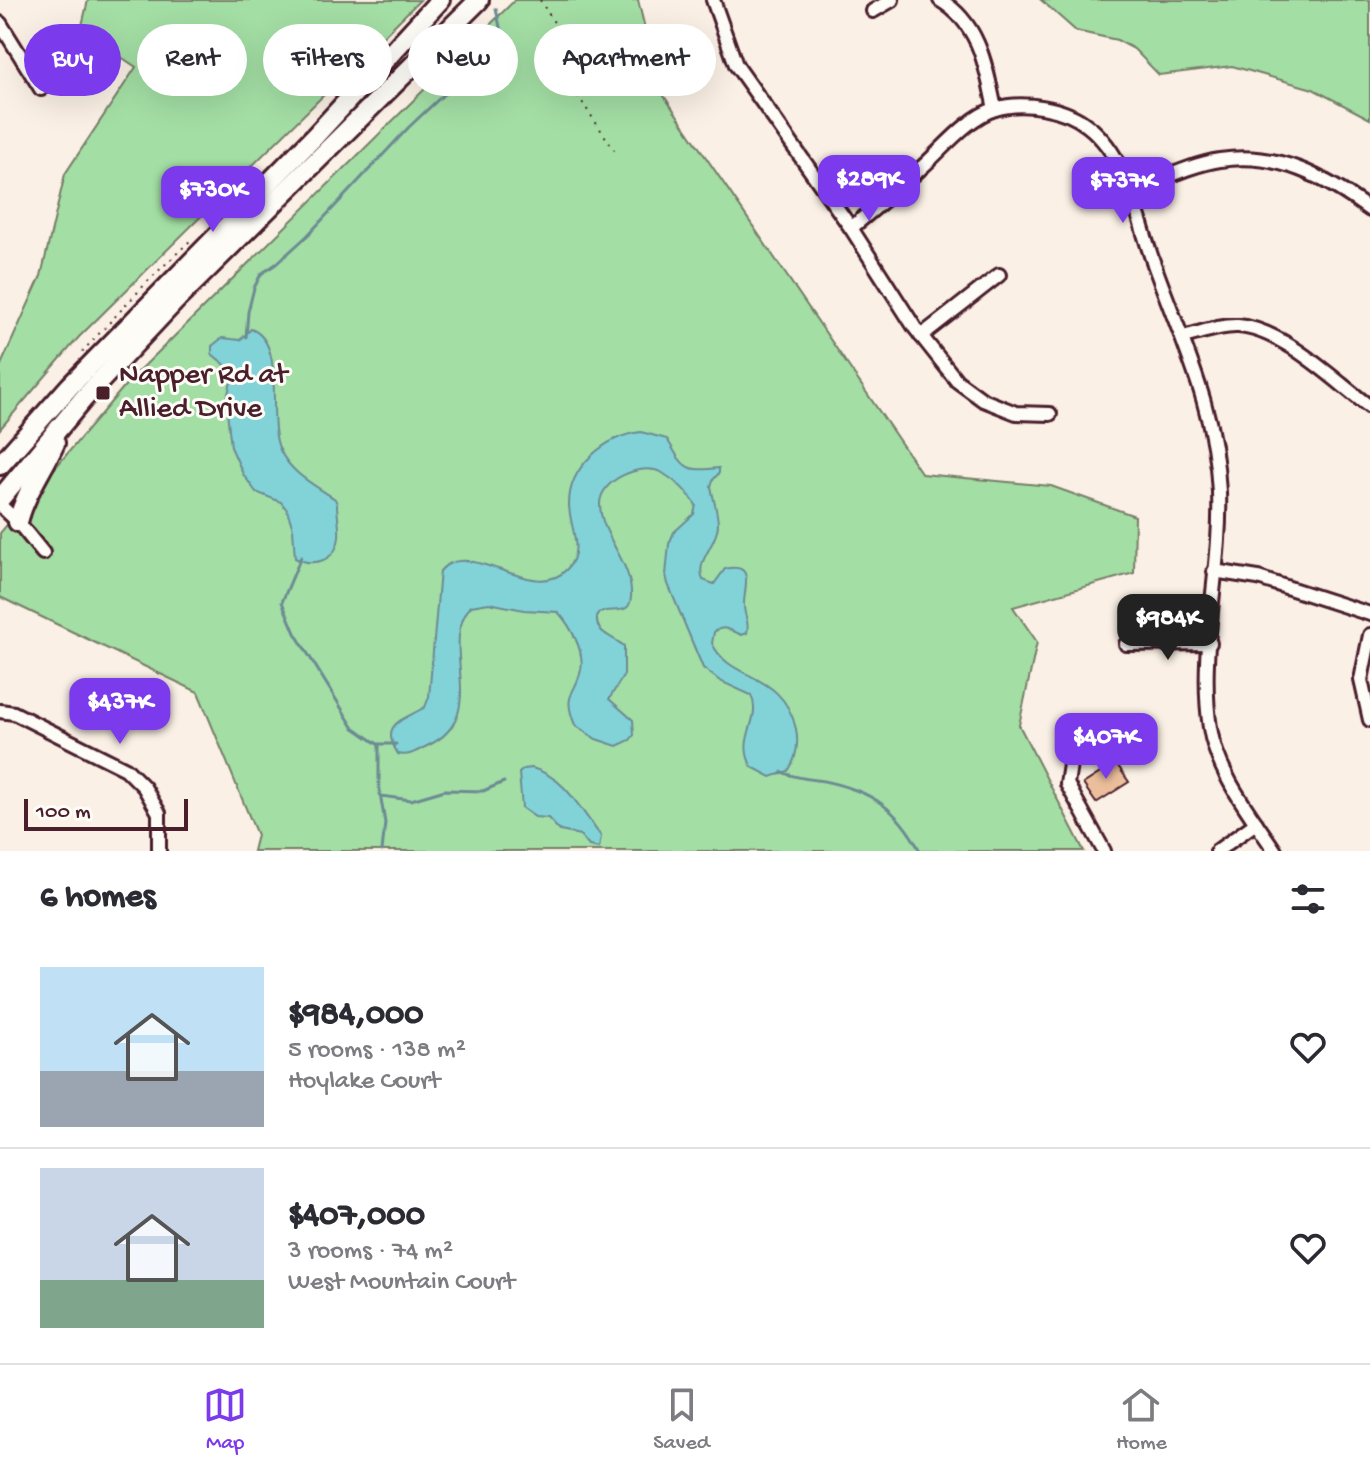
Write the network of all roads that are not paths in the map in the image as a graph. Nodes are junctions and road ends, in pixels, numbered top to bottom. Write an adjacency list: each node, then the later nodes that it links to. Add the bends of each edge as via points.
1 (440, 0): 19 (main road, via 276,177 62,393)
2 (479, 0): 18 (main road, via 175,301)
3 (713, 0): 12 (street, via 736,65)
4 (892, 0): 6 (street)
5 (940, 0): 9 (street, via 970,26 986,64)
6 (873, 11)
7 (0, 23): 8 (street)
8 (24, 62)
9 (995, 109): 10 (street, via 1027,106 1060,112 1087,125 1106,145); 12 (street, via 956,133)
10 (1131, 191): 11 (street, via 1218,160 1252,157 1333,182); 15 (street)
11 (1370, 210)
12 (851, 228): 14 (street)
13 (999, 275): 14 (street)
14 (921, 336): 17 (street, via 957,381 983,400 1016,413)
15 (1183, 337): 16 (street, via 1237,326 1261,331); 24 (street, via 1214,436 1219,495)
16 (1370, 407)
17 (1050, 414)
18 (64, 422): 20 (main road); 22 (main road)
19 (0, 465)
20 (0, 499)
21 (0, 505): 22 (street)
22 (18, 522): 23 (street)
23 (43, 553)
24 (1214, 571): 25 (street, via 1258,578); 27 (street)
25 (1370, 614)
26 (1370, 635): 30 (street, via 1361,680)
27 (1210, 643): 28 (street); 32 (street, via 1211,732 1223,766)
28 (1126, 644)
29 (0, 711): 33 (street, via 14,713 126,769 159,813)
30 (1370, 720)
31 (1072, 752): 34 (street, via 1067,784)
32 (1256, 823): 35 (street); 36 (street)
33 (159, 851)
34 (1104, 851)
35 (1217, 851)
36 (1275, 851)

